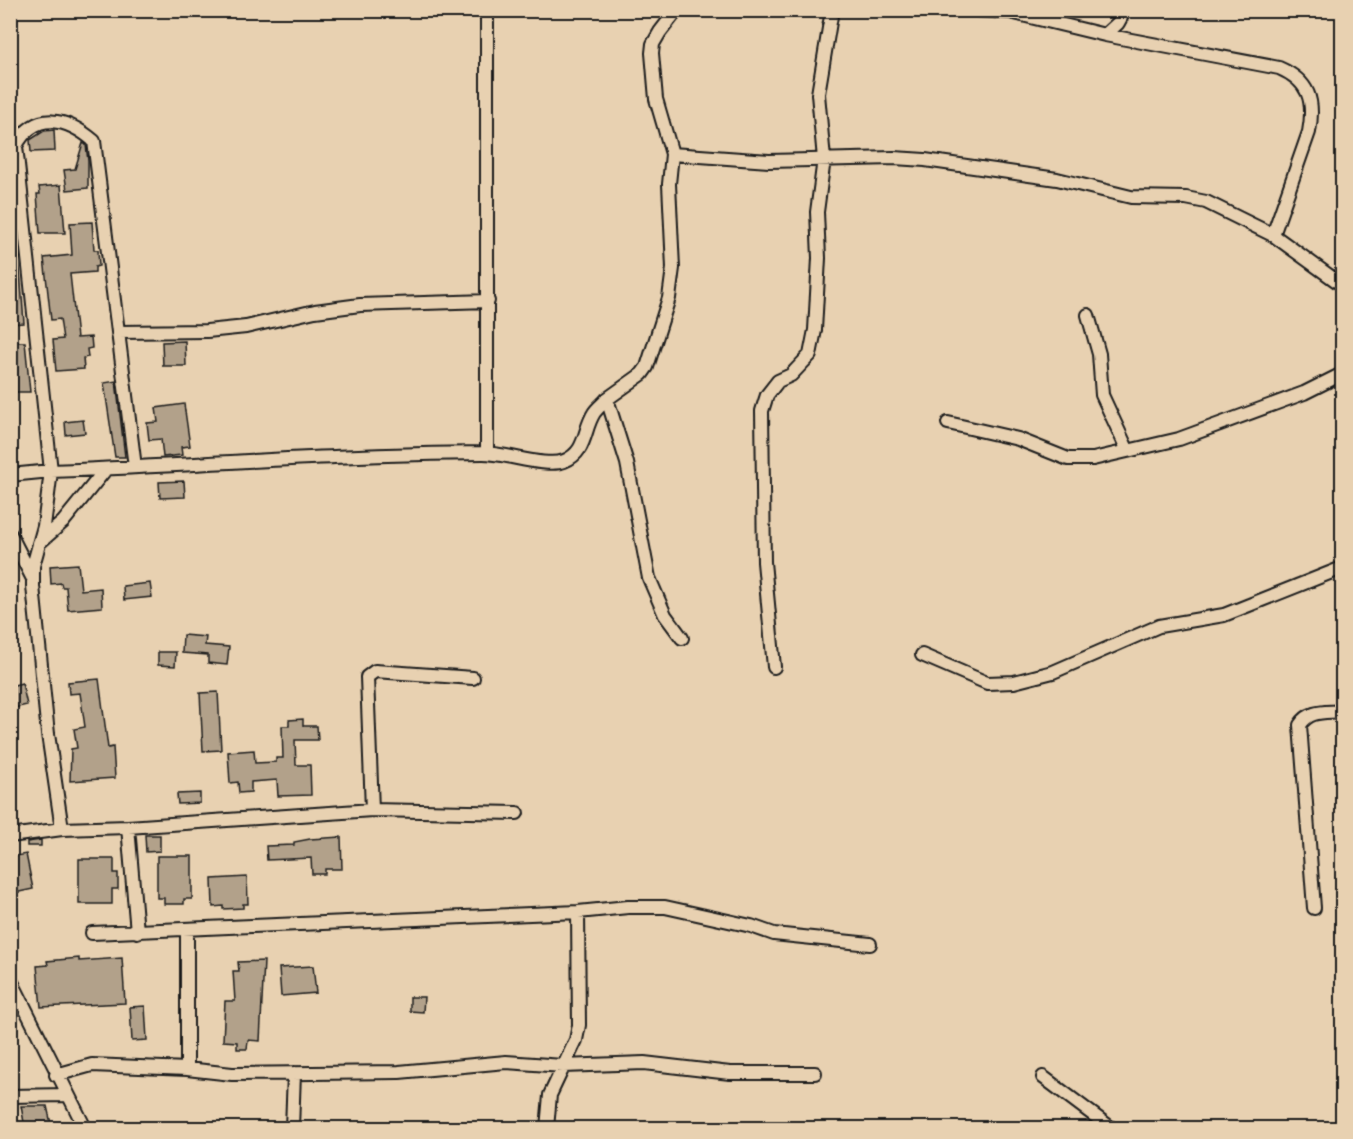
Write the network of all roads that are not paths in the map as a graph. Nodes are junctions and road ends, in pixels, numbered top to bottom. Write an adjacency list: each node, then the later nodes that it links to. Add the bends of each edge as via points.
1 (487, 10): 11 (street)
2 (677, 10): 7 (street, via 656,38 652,53 656,99)
3 (832, 10): 8 (street, via 818,94)
4 (976, 10): 6 (street, via 1010,12)
5 (1125, 10): 6 (street)
6 (1105, 35): 9 (street, via 1279,68 1293,74 1305,86 1312,116 1310,132)
7 (672, 154): 8 (street, via 769,161); 15 (street, via 669,184 673,268 669,298 647,367)
8 (824, 159): 9 (street, via 925,160 1057,179 1131,197 1186,198 1206,202); 29 (street, via 817,212 815,330 810,355 791,375 778,381 767,395 762,411 764,562)
9 (1273, 235): 10 (street)
10 (1342, 285)
11 (488, 301): 13 (street, via 360,305 246,327); 18 (street)
12 (1088, 315): 17 (street, via 1099,354 1102,395)
13 (118, 332): 19 (street); 21 (street, via 94,141 78,128 60,122 28,127 16,146)
14 (1342, 374): 17 (street, via 1304,393 1179,439)
15 (607, 399): 18 (street, via 594,412 584,443 574,456 562,462 543,463); 27 (street, via 627,463 650,578 665,615)
16 (948, 423): 17 (street, via 1018,439 1068,459 1093,459)
17 (1127, 449)
18 (487, 453): 19 (street)
19 (135, 467): 20 (street)
20 (106, 469): 21 (street); 24 (street, via 63,522)
21 (51, 471): 22 (street); 24 (street)
22 (10, 476)
23 (10, 534): 26 (street)
24 (39, 543): 26 (street)
25 (1342, 568): 28 (street, via 1224,615 1159,626 1053,672 1014,682 987,683)
26 (33, 578): 35 (street, via 48,734)
27 (682, 638)
28 (922, 655)
29 (774, 667)
30 (473, 678): 32 (street, via 370,673 367,677)
31 (1342, 711): 37 (street, via 1309,715 1300,725)
32 (372, 810): 33 (street); 34 (street)
33 (517, 813)
34 (128, 827): 35 (street); 40 (street)
35 (62, 829): 36 (street)
36 (10, 836)
37 (1314, 908)
38 (578, 912): 39 (street); 42 (street, via 665,908 774,934); 44 (street, via 579,1025)
39 (187, 930): 40 (street); 45 (street)
40 (137, 932): 41 (street)
41 (92, 933)
42 (870, 944)
43 (10, 978): 48 (street)
44 (563, 1066): 46 (street, via 506,1062 399,1072); 47 (street, via 644,1063 730,1073); 54 (street, via 550,1095)
45 (187, 1069): 46 (street, via 232,1074); 48 (street, via 92,1065)
46 (294, 1073): 53 (street)
47 (815, 1073)
48 (56, 1075): 50 (street)
49 (1043, 1077): 55 (street)
50 (68, 1095): 51 (street); 52 (street)
51 (10, 1096)
52 (85, 1128)
53 (292, 1128)
54 (547, 1128)
55 (1111, 1128)

